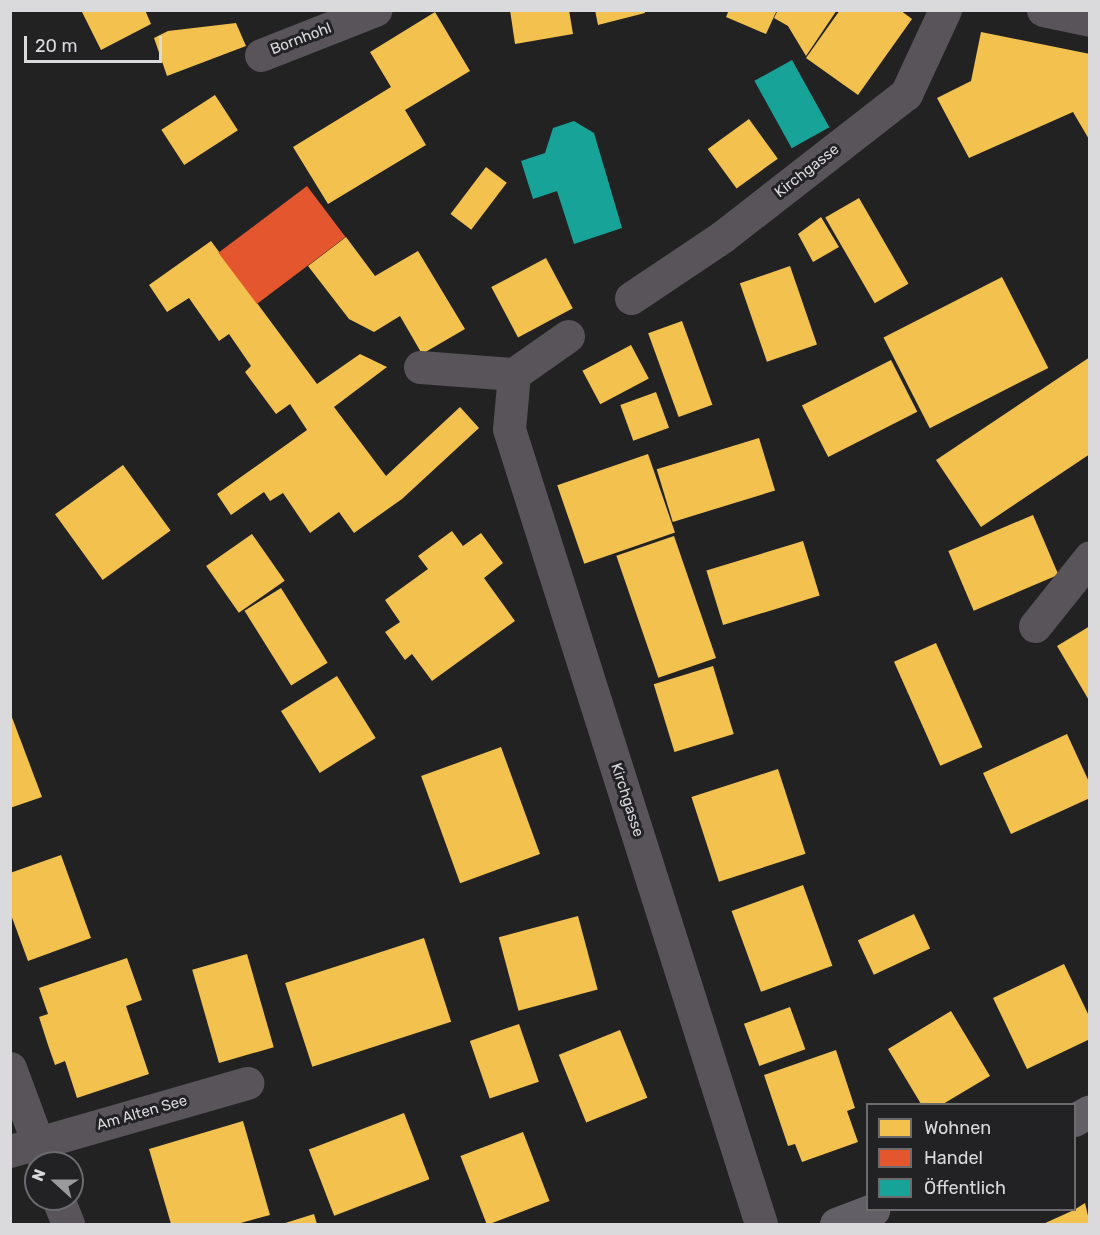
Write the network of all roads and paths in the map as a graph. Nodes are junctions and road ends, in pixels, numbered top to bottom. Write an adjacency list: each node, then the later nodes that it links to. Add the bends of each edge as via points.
1 (375, 10): 5 (street, Bornhohl)
2 (945, 10): 6 (street, Kirchgasse, via 906,94 722,237)
3 (1043, 10): 4 (street)
4 (1089, 20)
5 (261, 55)
6 (632, 298)
7 (568, 336): 9 (street)
8 (420, 367): 9 (street)
9 (514, 374): 19 (street, Kirchgasse, via 509,429)
10 (1089, 557): 11 (street)
11 (1035, 626)
12 (10, 1068): 16 (street, Am Alten See)
13 (247, 1083): 17 (street, Am Alten See)
14 (1089, 1111): 15 (main road)
15 (1076, 1119)
16 (31, 1151)
17 (34, 1151)
18 (868, 1211): 20 (main road)
19 (761, 1224)
20 (836, 1224)

